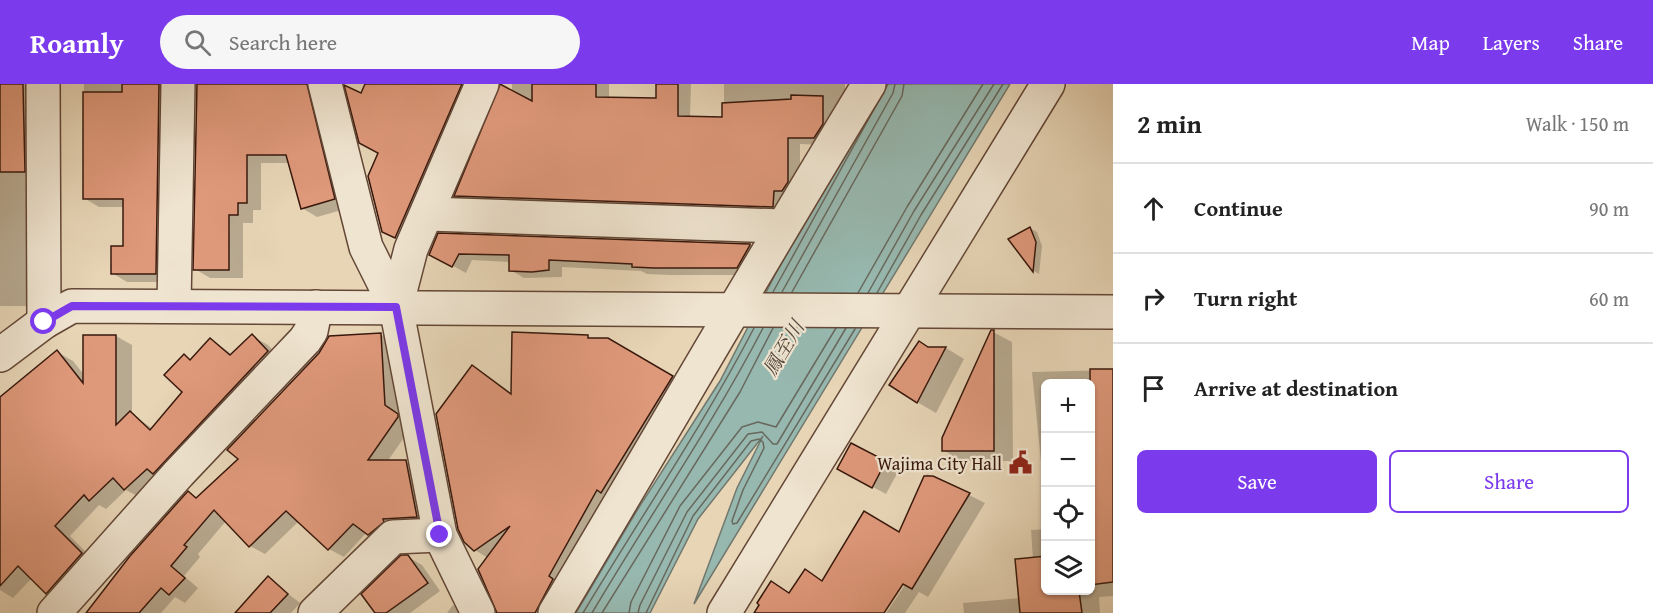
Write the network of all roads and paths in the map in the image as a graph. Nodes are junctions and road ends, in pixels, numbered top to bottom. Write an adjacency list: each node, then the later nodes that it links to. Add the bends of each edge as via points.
1 (43, 84): 16 (street)
2 (178, 84): 10 (street)
3 (325, 84): 11 (street, via 366,247)
4 (482, 84): 8 (street)
5 (865, 84): 6 (street)
6 (869, 84): 9 (street)
7 (1048, 84): 14 (street)
8 (428, 214): 9 (street); 11 (street, via 411,249)
9 (782, 226): 13 (street)
10 (174, 306): 12 (street); 16 (street, via 72,306)
11 (396, 307): 12 (street); 13 (street); 18 (street)
12 (315, 308): 19 (street, via 311,331 305,340)
13 (735, 310): 14 (street); 22 (street)
14 (908, 312): 15 (street); 23 (street)
15 (1113, 312)
16 (44, 322): 17 (street)
17 (0, 355)
18 (440, 535): 20 (street, via 393,537); 21 (street)
19 (54, 613)
20 (315, 613)
21 (478, 613)
22 (555, 613)
23 (724, 613)

